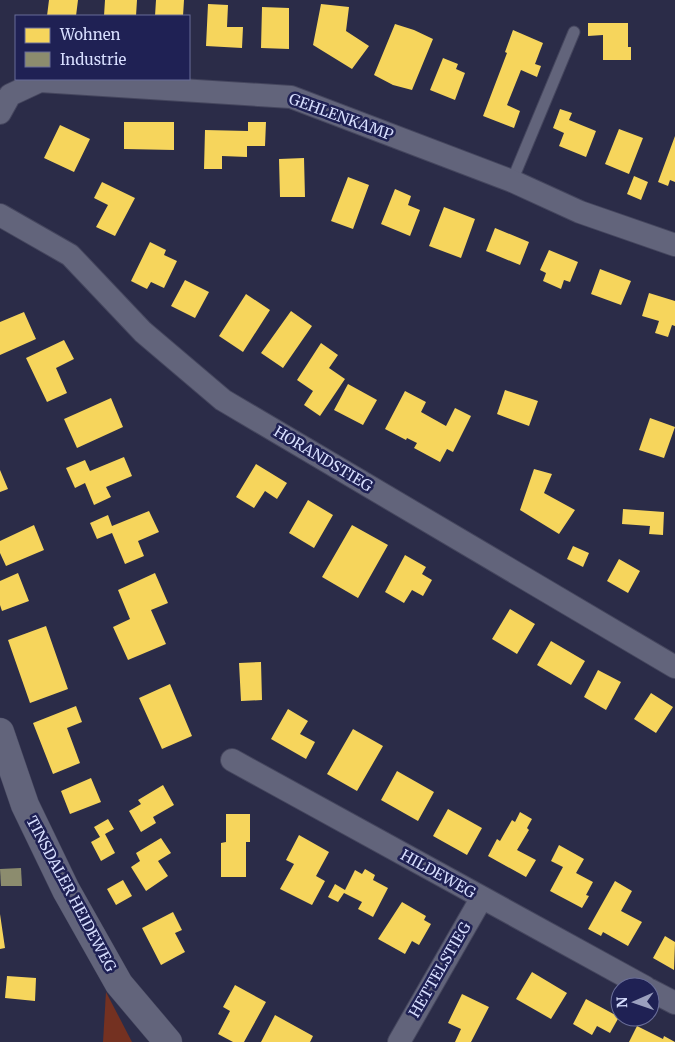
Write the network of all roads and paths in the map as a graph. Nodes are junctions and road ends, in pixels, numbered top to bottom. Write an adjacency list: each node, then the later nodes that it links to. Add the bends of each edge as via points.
1 (574, 32): 3 (lane)
2 (0, 113): 3 (street, GEHLENKAMP, via 10,95 40,81 291,97)
3 (512, 181): 5 (street, GEHLENKAMP, via 580,212)
4 (0, 215): 6 (street, HORANDSTIEG, via 70,255 143,332 223,400)
5 (675, 245)
6 (675, 667)
7 (0, 732): 13 (street, TINSDALER HEIDEWEG, via 25,805 66,890 119,984)
8 (232, 760): 9 (street, HILDEWEG)
9 (481, 898): 10 (street, HILDEWEG); 14 (street, HETTELSTIEG)
10 (626, 977)
11 (660, 996): 12 (street)
12 (675, 1004)
13 (164, 1041)
14 (400, 1042)

